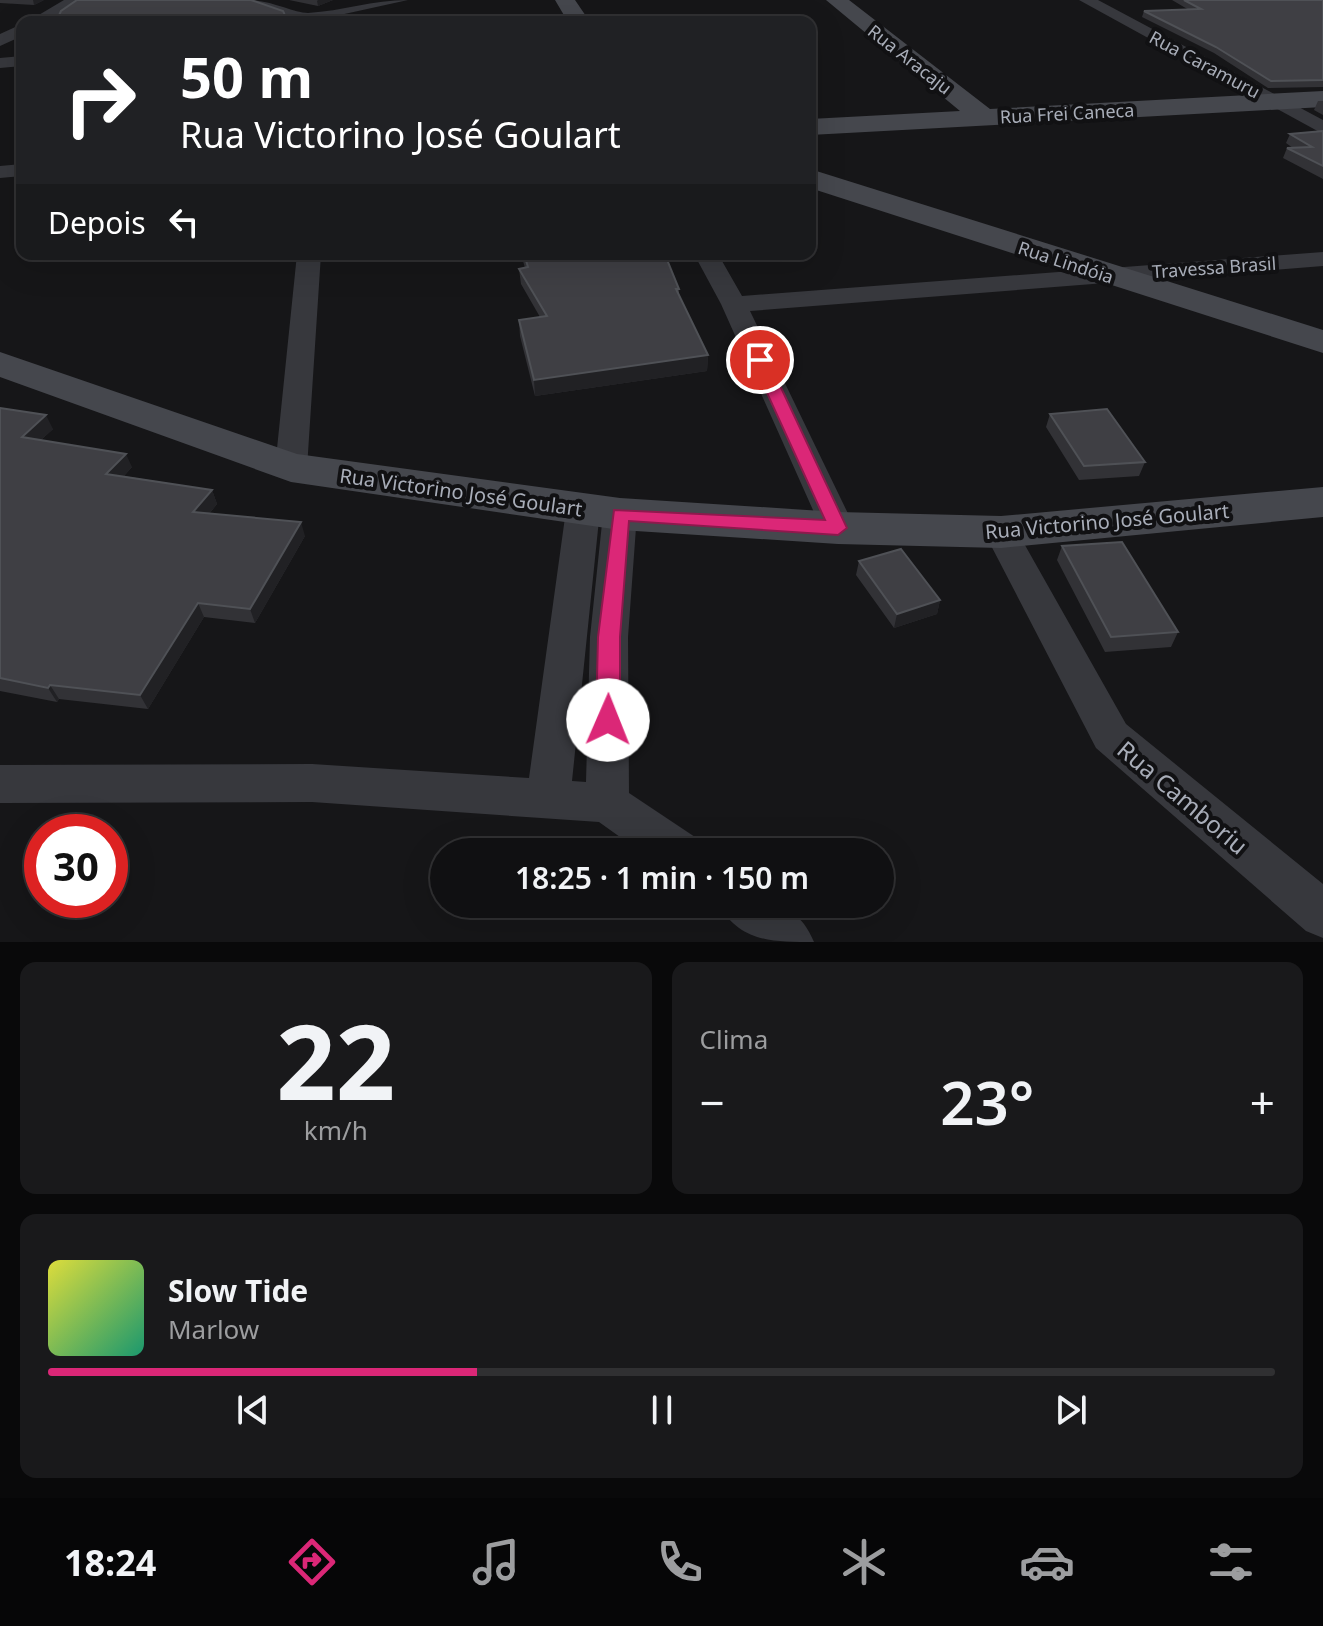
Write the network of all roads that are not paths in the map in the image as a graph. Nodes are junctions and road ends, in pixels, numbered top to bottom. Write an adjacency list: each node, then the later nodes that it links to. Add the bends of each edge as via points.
1 (75, 0): 6 (street)
2 (255, 0): 7 (street)
3 (836, 0): 11 (street, Rua Aracaju)
4 (1087, 0): 10 (street, Rua Caramuru)
5 (392, 1): 8 (street)
6 (46, 16)
7 (295, 16)
8 (323, 16)
9 (1323, 99): 10 (street, Rua Frei Caneca)
10 (1274, 101): 11 (street, Rua Frei Caneca); 13 (street, Rua Caramuru)
11 (985, 118): 12 (street, Rua Frei Caneca)
12 (816, 127)
13 (1323, 128)
14 (816, 180): 18 (street, Rua Lindóia)
15 (1323, 259): 18 (street, Travessa Brasil)
16 (308, 260): 22 (street)
17 (709, 260): 19 (street)
18 (1104, 274): 19 (street, Travessa Brasil); 20 (street, Rua Lindóia)
19 (734, 304): 25 (street)
20 (1323, 342)
21 (0, 364): 22 (street, Rua Victorino José Goulart)
22 (291, 468): 24 (street, Rua Victorino José Goulart)
23 (1323, 502): 26 (street, Rua Victorino José Goulart)
24 (602, 512): 25 (street, Rua Victorino José Goulart); 28 (street); 29 (street, via 609,637)
25 (838, 528): 26 (street, Rua Victorino José Goulart)
26 (1001, 532): 31 (street, Rua Camboriu, via 1111,736)
27 (0, 784): 28 (street, via 312,783)
28 (548, 797): 29 (street)
29 (607, 803): 30 (street)
30 (658, 838)
31 (1323, 914)
32 (760, 918): 33 (street)
33 (790, 942)

